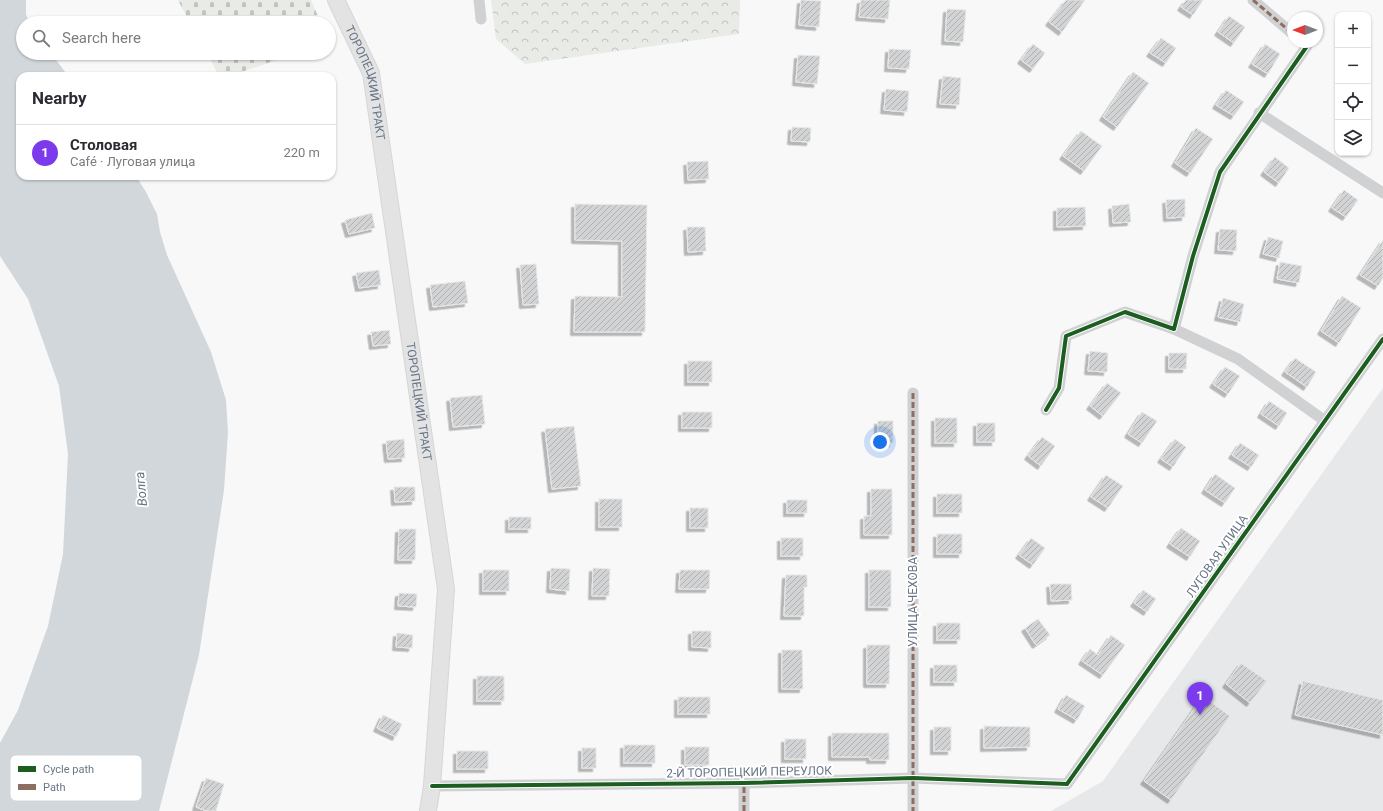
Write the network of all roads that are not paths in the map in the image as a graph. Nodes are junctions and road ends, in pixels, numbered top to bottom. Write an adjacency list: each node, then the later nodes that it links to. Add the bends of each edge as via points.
1 (336, 0): 17 (main road, ТОРОПЕЦКИЙ ТРАКТ, via 371,73 446,589)
2 (479, 0): 4 (street)
3 (1253, 0): 5 (street)
4 (481, 19)
5 (1287, 29)
6 (1306, 48): 7 (street)
7 (1259, 113): 8 (street); 9 (street, via 1220,172 1193,256)
8 (1383, 193)
9 (1174, 329): 12 (street, via 1124,312 1066,336 1059,388); 13 (street, via 1238,360)
10 (1383, 339): 13 (street, ЛУГОВАЯ УЛИЦА)
11 (913, 393): 14 (street, УЛИЦА ЧЕХОВА)
12 (1046, 410)
13 (1325, 421): 16 (street, ЛУГОВАЯ УЛИЦА)
14 (913, 778): 15 (street, 2-Й ТОРОПЕЦКИЙ ПЕРЕУЛОК); 16 (street, 2-Й ТОРОПЕЦКИЙ ПЕРЕУЛОК); 20 (street, УЛИЦА ЧЕХОВА)
15 (744, 783): 17 (street, 2-Й ТОРОПЕЦКИЙ ПЕРЕУЛОК); 19 (street)
16 (1067, 784)
17 (432, 786): 18 (main road, ТОРОПЕЦКИЙ ТРАКТ)
18 (428, 811)
19 (744, 811)
20 (913, 811)

